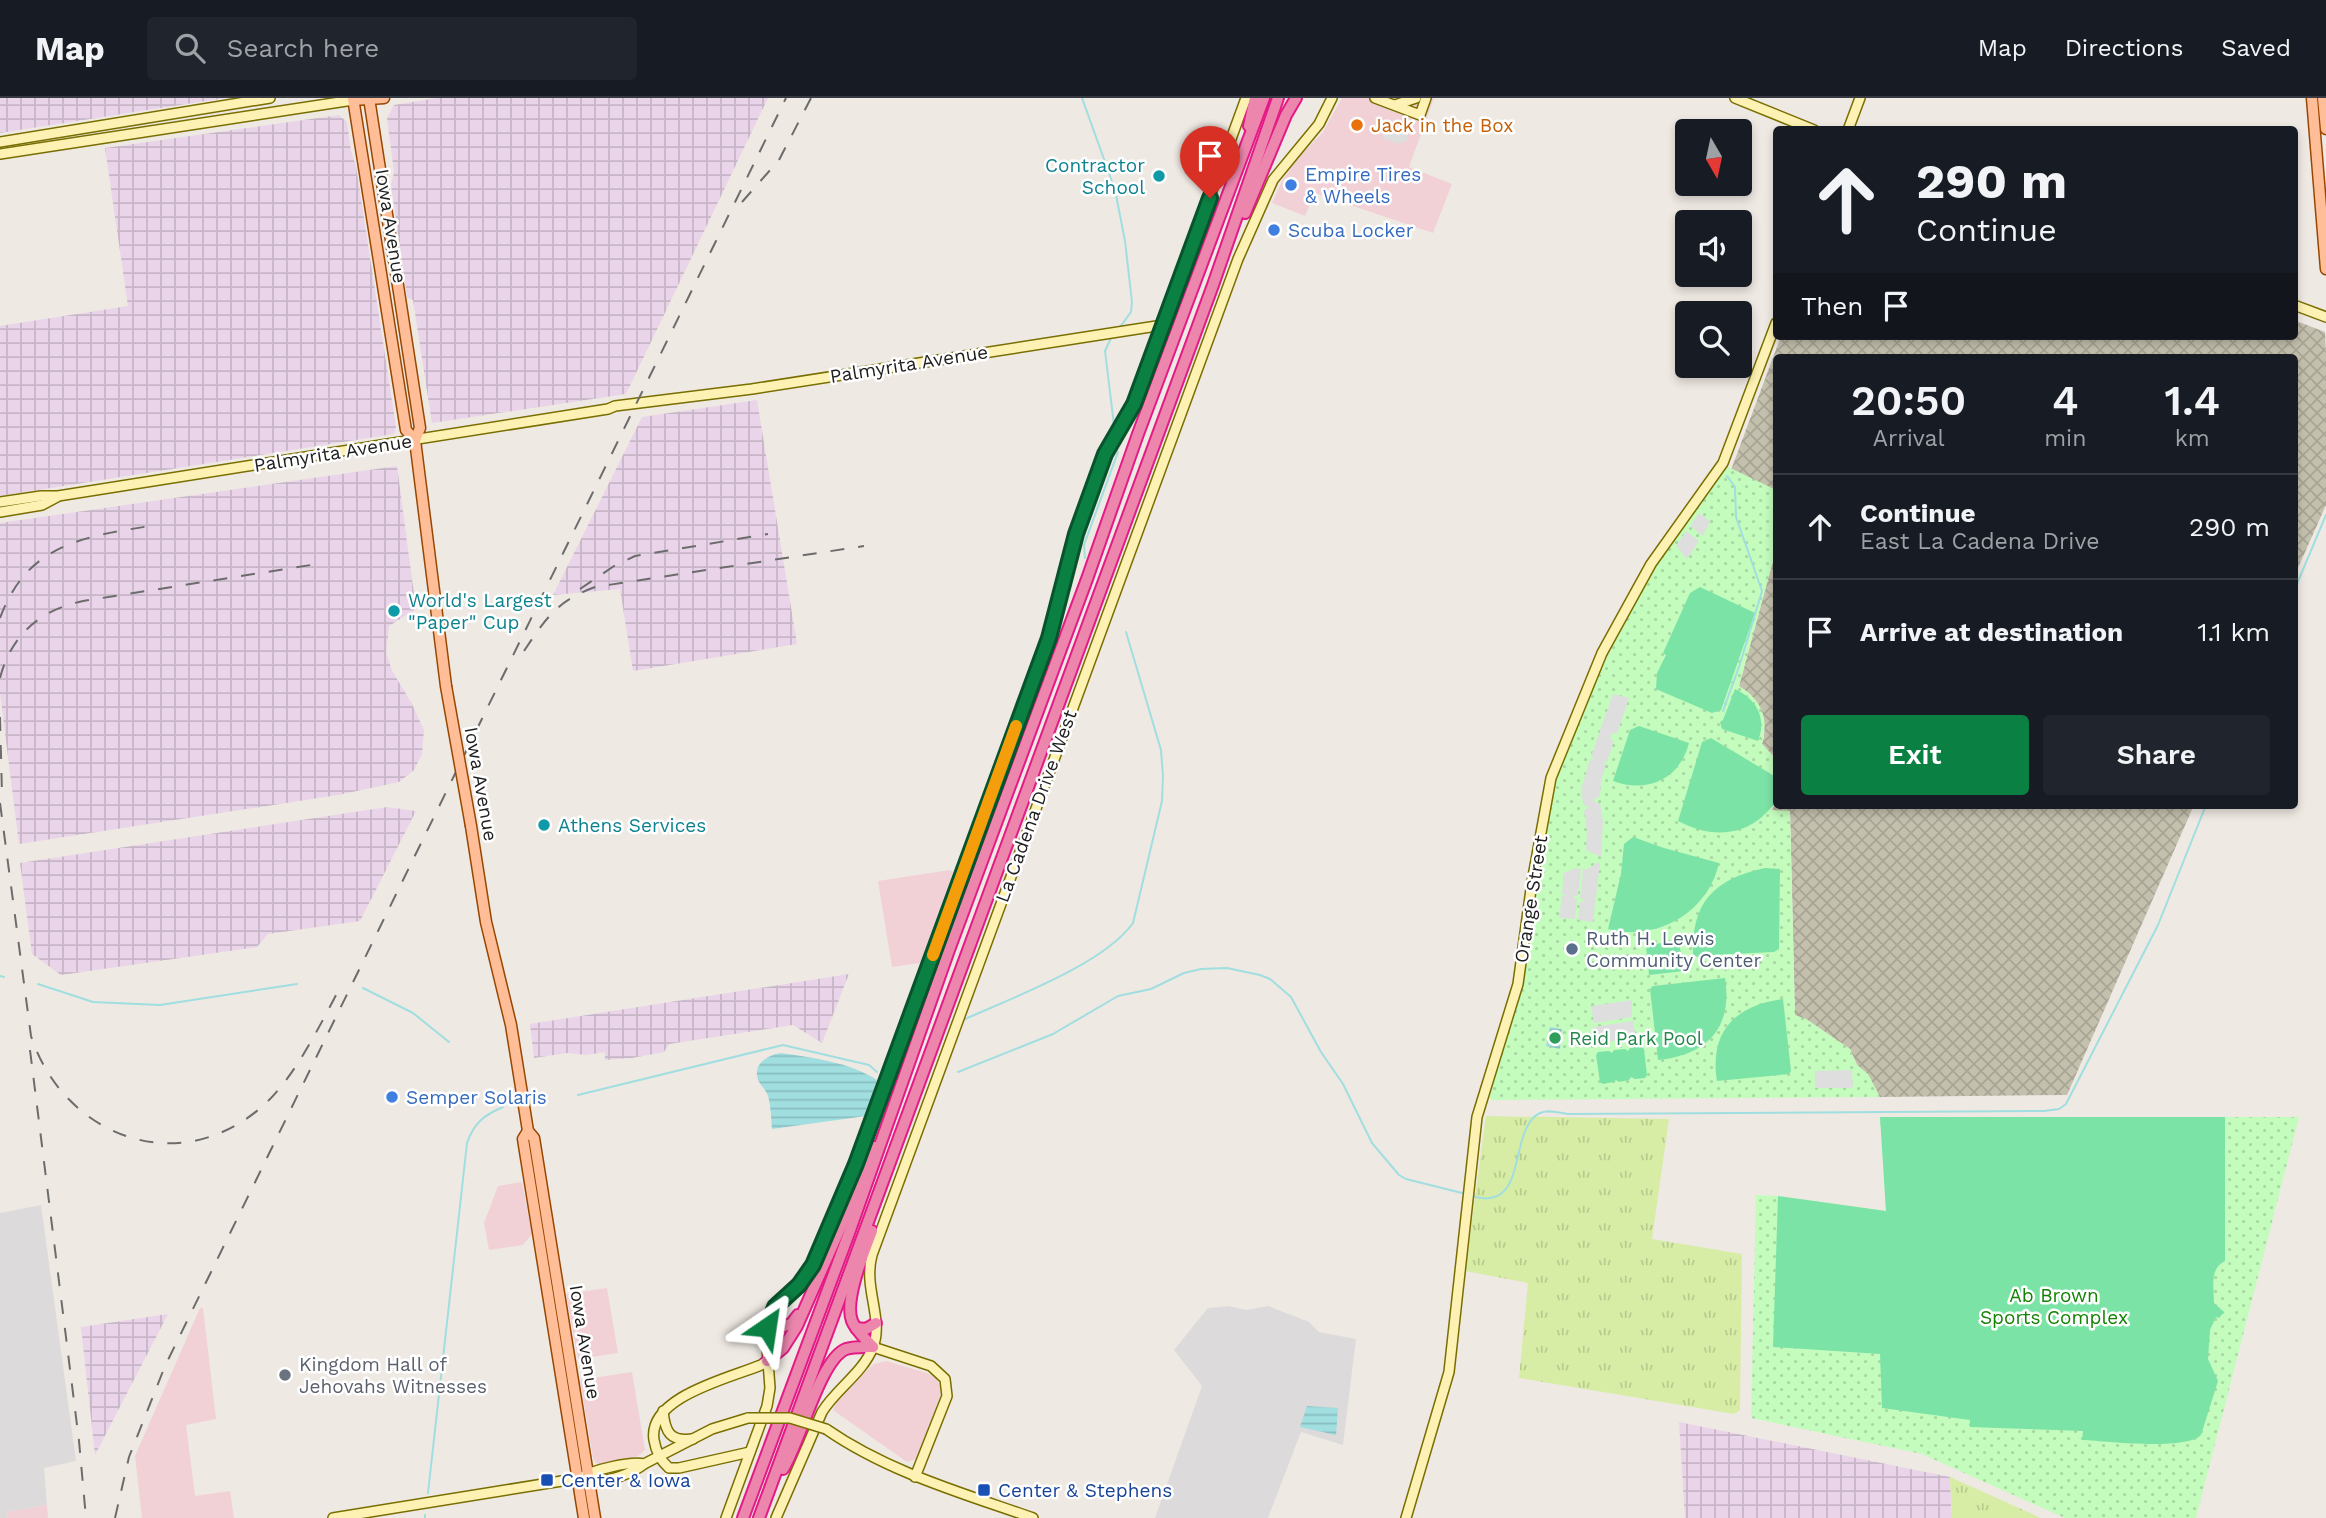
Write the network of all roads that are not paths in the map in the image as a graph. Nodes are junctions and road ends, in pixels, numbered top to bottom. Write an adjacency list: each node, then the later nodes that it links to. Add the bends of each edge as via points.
1 (270, 98): 19 (main road)
2 (384, 98): 17 (main road)
3 (1246, 98): 35 (main road)
4 (1255, 98): 28 (highway)
5 (1264, 98): 28 (highway)
6 (1278, 98): 32 (highway)
7 (1296, 98): 32 (highway, via 1221,276)
8 (1332, 98): 46 (main road, La Cadena Drive West, via 1319,124 1273,180 1229,280 872,1255 868,1278)
9 (1375, 98): 18 (main road)
10 (1416, 98): 18 (main road)
11 (1426, 98): 18 (main road, via 1420,115)
12 (1735, 98): 22 (main road)
13 (1860, 98): 23 (main road)
14 (2312, 98): 31 (main road)
15 (2323, 98): 25 (main road)
16 (353, 99): 17 (main road); 21 (main road); 37 (main road, Iowa Avenue, via 406,430)
17 (369, 99): 37 (main road, Iowa Avenue, via 420,428)
18 (1394, 105)
19 (202, 109): 20 (main road); 21 (main road)
20 (169, 115): 24 (main road); 26 (main road)
21 (204, 123): 24 (main road)
22 (1804, 126)
23 (1850, 126)
24 (171, 128): 29 (main road)
25 (2326, 129)
26 (22, 138): 27 (main road); 29 (main road)
27 (0, 142)
28 (1246, 145): 42 (highway)
29 (24, 151): 30 (main road)
30 (0, 154)
31 (2326, 269)
32 (1213, 285): 43 (highway)
33 (2298, 306): 34 (main road)
34 (2326, 317)
35 (1163, 325): 37 (main road, Palmyrita Avenue, via 637,402); 45 (main road, via 1134,404 1105,454 1076,534 1050,634 856,1164 813,1265)
36 (1773, 331): 68 (main road, Orange Street, via 1723,463 1651,564 1592,675 1551,778 1518,984 1477,1117 1449,1372)
37 (415, 440): 38 (main road, Palmyrita Avenue); 41 (main road, Iowa Avenue, bridge, via 446,685 486,922 511,1026)
38 (58, 496): 39 (main road, Palmyrita Avenue); 40 (main road, Palmyrita Avenue, via 42,505)
39 (0, 502)
40 (0, 512)
41 (528, 1131): 57 (main road, Iowa Avenue, via 534,1138); 58 (main road, Iowa Avenue, via 523,1139)
42 (882, 1139): 44 (highway, via 867,1158); 64 (highway)
43 (898, 1144): 47 (highway, via 851,1297); 59 (highway)
44 (806, 1304): 45 (highway, via 787,1326 780,1325); 49 (highway, via 783,1348)
45 (772, 1312): 49 (main road, via 766,1335)
46 (876, 1323): 47 (highway); 48 (main road, La Cadena Drive West)
47 (856, 1328): 48 (highway)
48 (873, 1346): 56 (main road, via 931,1366 945,1379 947,1396); 59 (highway, via 846,1349 827,1368 788,1461); 66 (main road, La Cadena Drive West, via 822,1412)
49 (767, 1361): 50 (main road); 51 (main road)
50 (745, 1372): 51 (main road, via 756,1374); 52 (main road, via 685,1395)
51 (770, 1388): 54 (main road)
52 (663, 1411): 53 (main road, via 668,1435 678,1440); 55 (main road, via 653,1433)
53 (696, 1438): 55 (main road); 56 (main road, bridge, via 748,1418 790,1418 826,1429)
54 (750, 1452): 55 (main road, via 674,1469); 63 (main road)
55 (659, 1457): 57 (main road)
56 (915, 1477): 67 (main road)
57 (589, 1478): 58 (main road); 62 (main road, Iowa Avenue)
58 (578, 1480): 60 (main road); 61 (main road, Iowa Avenue)
59 (772, 1486): 65 (highway)
60 (334, 1518)
61 (584, 1518)
62 (595, 1518)
63 (726, 1518)
64 (743, 1518)
65 (759, 1518)
66 (776, 1518)
67 (1032, 1518)
68 (1406, 1518)

